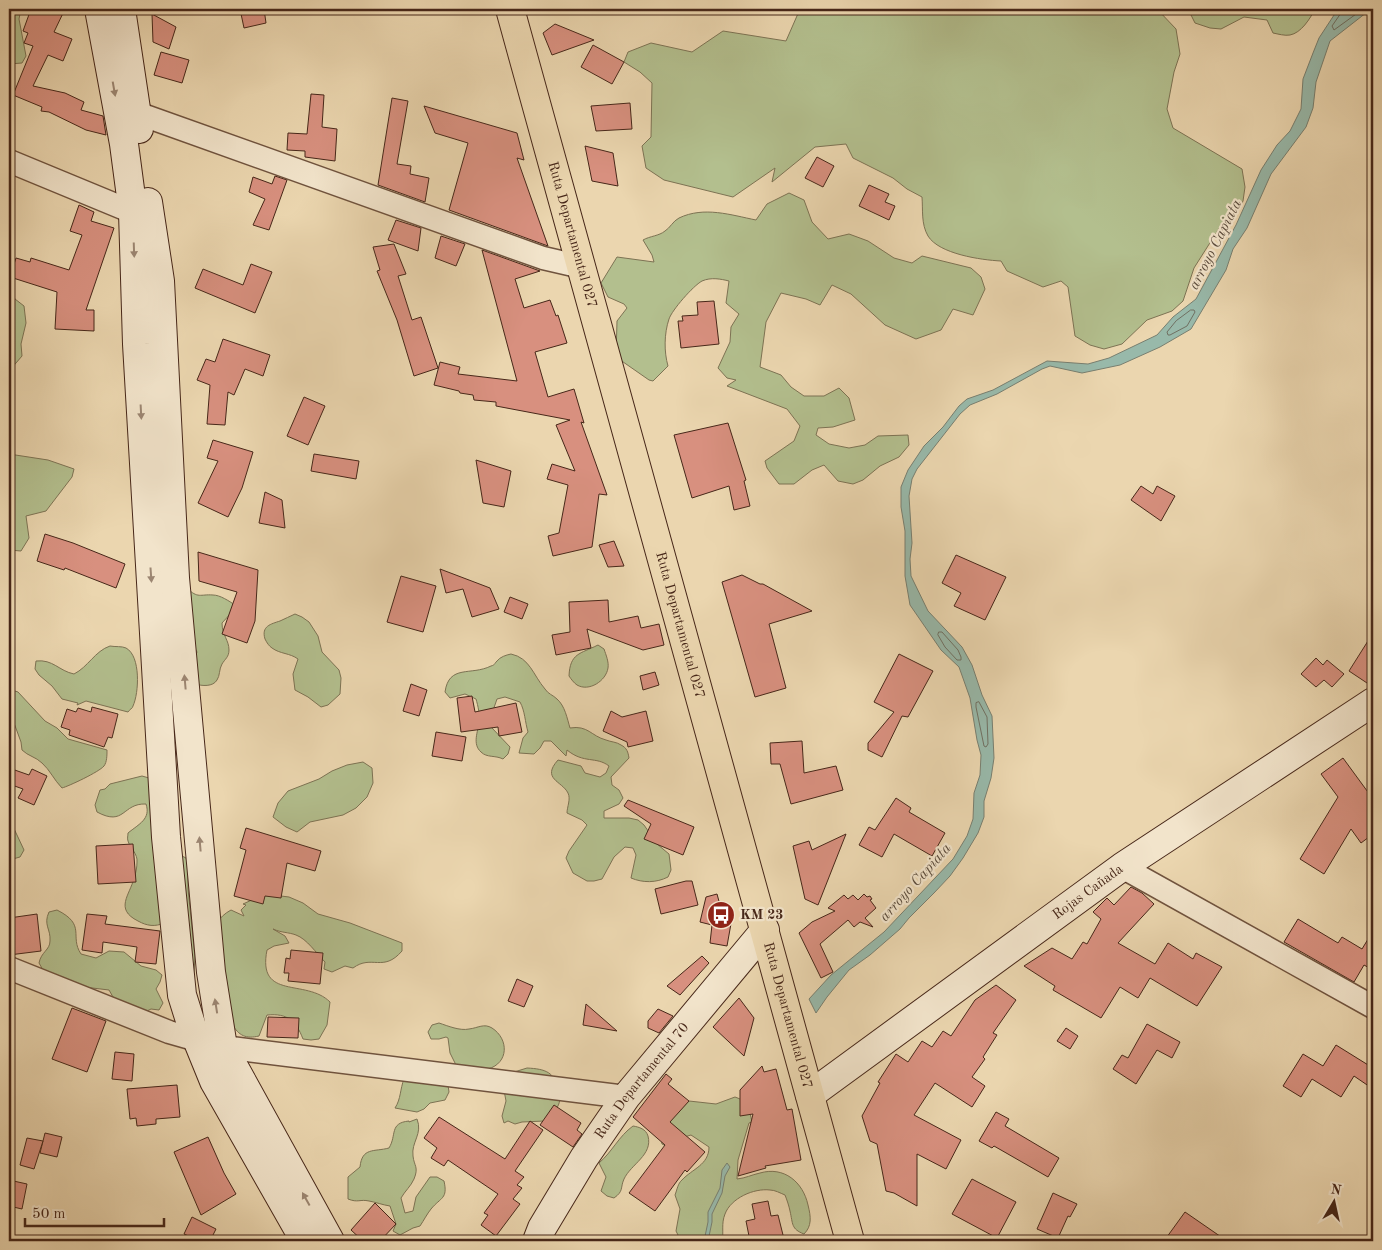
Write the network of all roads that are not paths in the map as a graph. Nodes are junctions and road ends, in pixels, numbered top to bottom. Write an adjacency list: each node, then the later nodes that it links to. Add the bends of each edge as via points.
1 (99, 9): 7 (street, one-way to 7, via 124,144)
2 (121, 9): 5 (street)
3 (505, 9): 4 (street)
4 (510, 9): 8 (main road, Ruta Departamental 027)
5 (137, 113): 7 (street); 8 (street, via 551,261)
6 (9, 161): 7 (street)
7 (142, 215): 14 (street, one-way to 14, via 137,344 166,837 182,995); 15 (street, one-way to 7, via 211,972 178,606 160,282)
8 (582, 267): 11 (main road, Ruta Departamental 027)
9 (1373, 702): 10 (street, Rojas Cañada)
10 (1122, 867): 13 (street); 16 (street, Rojas Cañada)
11 (765, 930): 16 (main road, Ruta Departamental 027); 17 (street, Ruta Departamental 70)
12 (9, 968): 14 (street, via 169,1032)
13 (1373, 1007)
14 (197, 1040): 18 (street, via 214,1081)
15 (223, 1046): 17 (street); 19 (street, one-way to 15)
16 (810, 1095): 21 (main road, Ruta Departamental 027)
17 (626, 1097): 20 (street, Ruta Departamental 70, via 584,1158)
18 (306, 1241)
19 (330, 1241)
20 (537, 1241)
21 (850, 1241)

